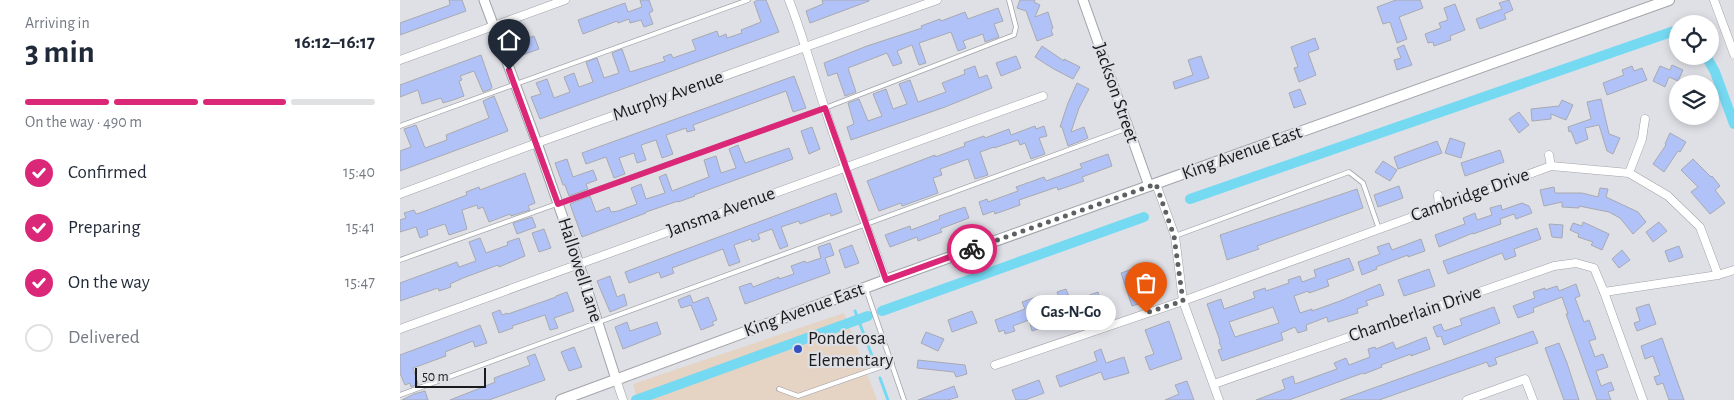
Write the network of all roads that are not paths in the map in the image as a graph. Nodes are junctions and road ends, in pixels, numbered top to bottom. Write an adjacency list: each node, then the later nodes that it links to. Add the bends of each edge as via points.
1 (484, 0): 10 (street, Hallowell Lane)
2 (565, 0): 10 (street)
3 (748, 0): 14 (lane)
4 (789, 0): 11 (street)
5 (937, 0): 11 (street, Murphy Avenue)
6 (1009, 0): 16 (lane, via 1016,27 1014,34)
7 (1083, 0): 19 (street, Jackson Street)
8 (1669, 0): 25 (main road, King Avenue East)
9 (1714, 0): 12 (street)
10 (492, 26): 13 (street); 14 (street, Hallowell Lane)
11 (807, 47): 16 (street); 20 (street, Murphy Avenue)
12 (1734, 54)
13 (400, 60)
14 (515, 84): 18 (lane); 20 (street, Hallowell Lane)
15 (1043, 96): 23 (street, Jansma Avenue)
16 (825, 108): 23 (street); 28 (lane)
17 (1645, 119): 24 (street, via 1642,139)
18 (400, 126)
19 (1128, 128): 25 (street, Jackson Street); 30 (lane)
20 (537, 143): 26 (street, Murphy Avenue); 28 (street, Hallowell Lane)
21 (1549, 155): 22 (street)
22 (1551, 166): 24 (street, Cambridge Drive); 29 (street, Cambridge Drive)
23 (845, 167): 30 (street); 34 (street, Jansma Avenue)
24 (1629, 173): 36 (street, Cambridge Drive, via 1668,196 1700,227)
25 (1152, 185): 32 (street, Jackson Street); 37 (main road, King Avenue East)
26 (400, 194)
27 (1438, 195): 29 (street)
28 (558, 204): 33 (lane); 34 (street, Hallowell Lane)
29 (1439, 206): 31 (street, Cambridge Drive)
30 (866, 224): 37 (street); 41 (lane)
31 (1379, 228): 32 (lane, via 1363,183 1349,172); 40 (street, Cambridge Drive)
32 (1174, 236): 40 (street, Jackson Street)
33 (400, 260)
34 (579, 264): 41 (street, Hallowell Lane); 42 (street, Jansma Avenue)
35 (1734, 270): 36 (street)
36 (1718, 275): 39 (street)
37 (886, 280): 38 (main road, King Avenue East)
38 (865, 287): 43 (lane); 45 (main road, King Avenue East)
39 (1604, 292): 46 (street, Chamberlain Drive, via 1594,268 1576,263 1554,266); 55 (street, Chamberlain Drive)
40 (1183, 301): 44 (street, Cambridge Drive); 46 (street, Jackson Street)
41 (598, 323): 45 (street, Hallowell Lane); 48 (lane)
42 (400, 329)
43 (892, 363): 47 (lane, via 798,396); 51 (lane)
44 (995, 365)
45 (616, 379): 49 (main road, King Avenue East); 50 (street, Hallowell Lane)
46 (1214, 384): 52 (street, Jackson Street)
47 (780, 389)
48 (400, 395)
49 (561, 400)
50 (624, 400)
51 (904, 400)
52 (1219, 400)
53 (1467, 400): 54 (street, via 1525,379)
54 (1533, 400)
55 (1644, 400)

